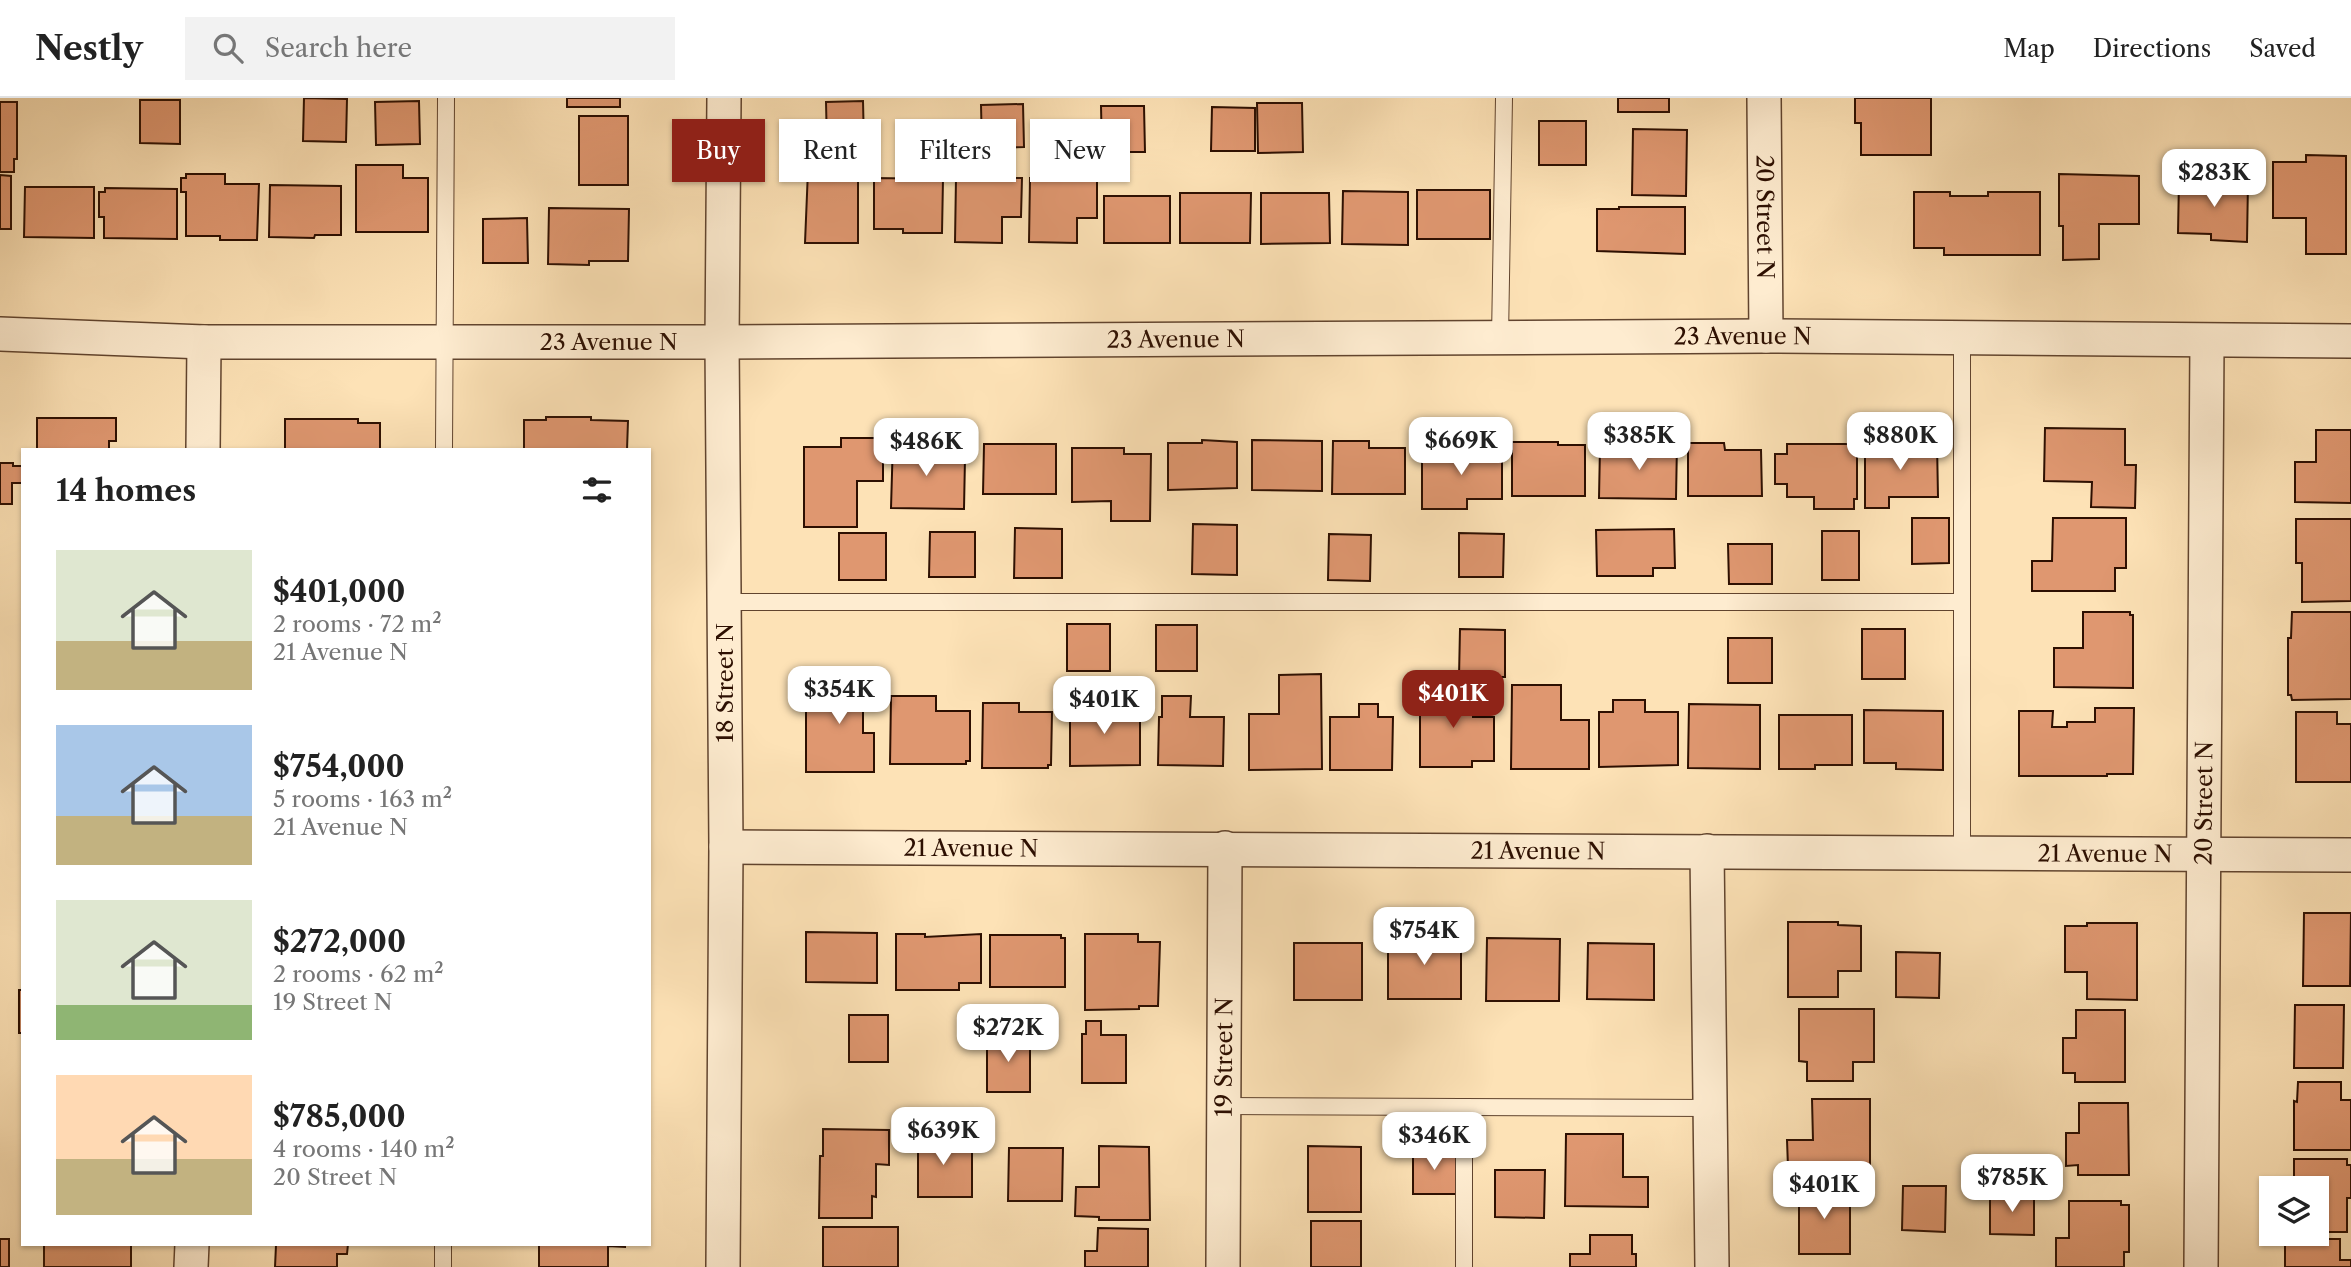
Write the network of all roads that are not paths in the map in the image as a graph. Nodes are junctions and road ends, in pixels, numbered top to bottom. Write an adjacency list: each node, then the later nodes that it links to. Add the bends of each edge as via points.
1 (446, 98): 12 (lane)
2 (724, 98): 13 (street, 18 Street N)
3 (1504, 98): 7 (lane)
4 (1764, 98): 6 (street, 20 Street N)
5 (0, 334): 11 (street, 23 Avenue N)
6 (1766, 336): 7 (street, 23 Avenue N); 8 (street, 23 Avenue N)
7 (1500, 338): 13 (street, 23 Avenue N)
8 (1962, 338): 9 (street, 23 Avenue N); 17 (lane)
9 (2207, 341): 10 (street, 23 Avenue N); 22 (street, 20 Street N)
10 (2351, 341)
11 (204, 342): 12 (street, 23 Avenue N); 14 (street)
12 (444, 342): 13 (street, 23 Avenue N); 15 (lane)
13 (722, 342): 16 (street, 18 Street N)
14 (203, 448)
15 (444, 448)
16 (724, 602): 17 (lane); 18 (street, 18 Street N)
17 (1962, 602): 21 (lane)
18 (726, 847): 19 (street, 21 Avenue N); 31 (street, 18 Street N)
19 (1225, 848): 20 (street, 21 Avenue N); 24 (street, 19 Street N)
20 (1707, 851): 21 (street, 21 Avenue N); 26 (street)
21 (1962, 853): 22 (street, 21 Avenue N)
22 (2204, 855): 23 (street, 21 Avenue N); 35 (street, 20 Street N)
23 (2351, 855)
24 (1224, 1106): 25 (lane); 32 (street, 19 Street N)
25 (1464, 1107): 26 (lane); 33 (lane)
26 (1710, 1108): 34 (street)
27 (192, 1246): 29 (street)
28 (443, 1246): 30 (lane)
29 (191, 1267)
30 (443, 1267)
31 (723, 1267)
32 (1223, 1267)
33 (1464, 1267)
34 (1712, 1267)
35 (2201, 1267)

